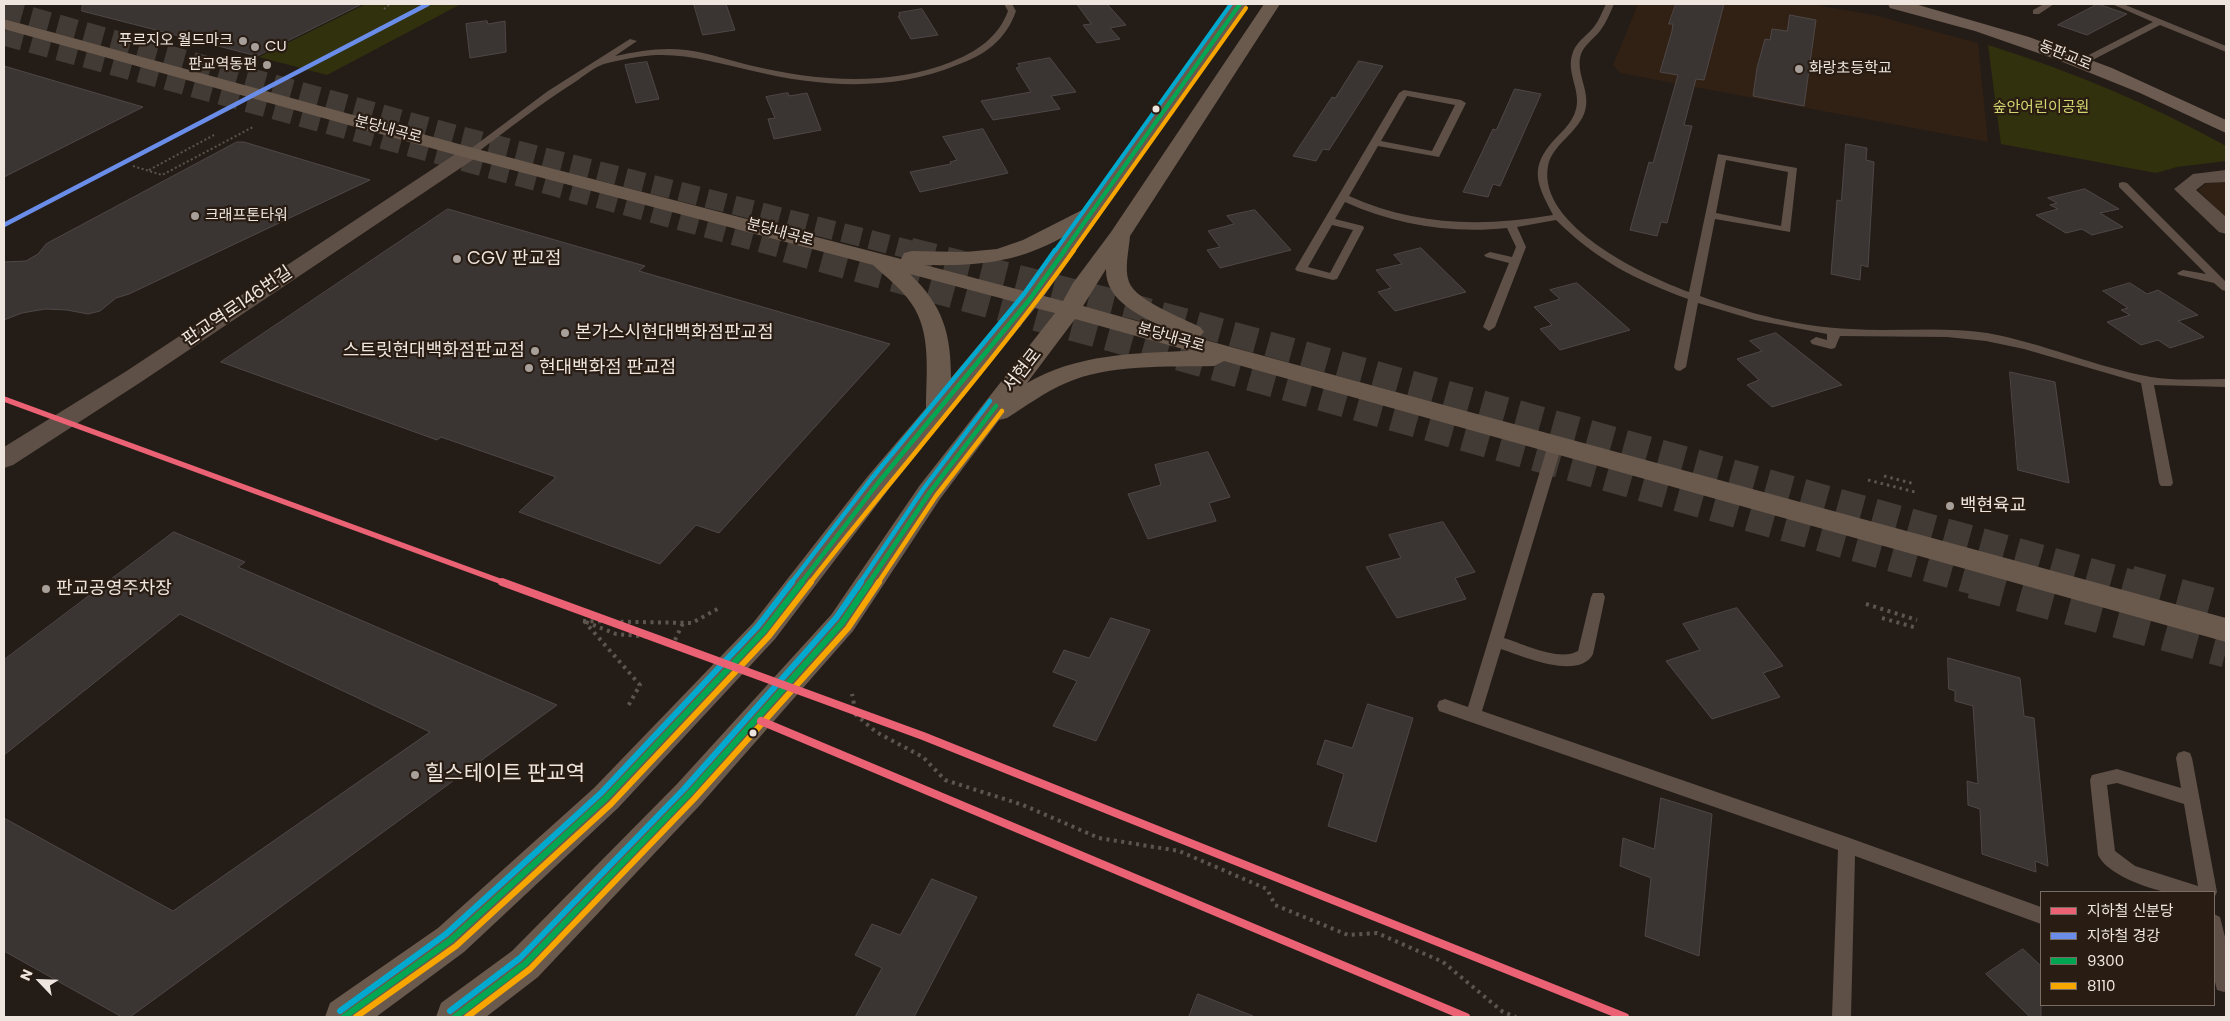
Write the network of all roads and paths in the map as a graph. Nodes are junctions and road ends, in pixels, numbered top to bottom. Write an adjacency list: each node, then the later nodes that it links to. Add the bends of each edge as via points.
1 (390, 4): 9 (path)
2 (1008, 4): 15 (lane, via 1012,11 1008,25 998,38 979,52 932,72 875,82 814,80 675,52)
3 (1240, 4): 27 (main road)
4 (1272, 4): 33 (main road, 서현로)
5 (1610, 4): 29 (lane, via 1576,55 1575,63 1582,84 1582,106 1578,117 1551,147 1543,171 1544,187)
6 (1896, 4): 16 (main road, 동판교로, via 1981,26)
7 (2050, 4): 10 (lane)
8 (2116, 4): 11 (lane)
9 (384, 9)
10 (2036, 12)
11 (2160, 22): 14 (lane); 16 (lane)
12 (4, 24): 21 (main road, 분당내곡로)
13 (633, 40): 15 (lane)
14 (2226, 49)
15 (601, 62): 21 (lane, via 550,93)
16 (2082, 62): 18 (main road, 동판교로)
17 (253, 127): 23 (path, via 162,175)
18 (2226, 127)
19 (214, 135): 23 (path)
20 (1376, 143): 20 (lane, via 1404,92 1463,101 1435,155); 26 (lane)
21 (470, 153): 35 (main road, 분당내곡로); 52 (street, 판교역로146번길)
22 (133, 166): 23 (path)
23 (149, 171)
24 (2226, 176): 32 (street, via 2200,178 2184,189)
25 (2123, 185): 38 (lane)
26 (1343, 197): 30 (lane); 31 (lane, via 1365,209 1423,223)
27 (1090, 214): 35 (main road, via 1042,239 995,257); 40 (main road)
28 (1711, 215): 28 (lane, via 1722,156 1794,167 1786,230); 39 (lane)
29 (1557, 217): 31 (lane); 39 (lane, via 1598,252 1633,273)
30 (1328, 221): 30 (lane, via 1358,228 1333,277 1301,269)
31 (1511, 226): 36 (lane, via 1521,247)
32 (2226, 228)
33 (1119, 236): 41 (main road, 서현로, via 1084,284); 45 (main road, via 1118,282 1126,293 1136,303)
34 (1490, 255): 36 (lane)
35 (880, 259): 40 (main road, 분당내곡로); 49 (main road, via 921,300 933,323 937,344)
36 (1516, 261): 42 (lane)
37 (2183, 273): 38 (lane)
38 (2222, 284)
39 (1695, 298): 43 (lane, via 1782,322); 46 (lane)
40 (1030, 299): 41 (main road, 분당내곡로); 49 (main road)
41 (1070, 310): 45 (main road, 분당내곡로); 50 (main road, 서현로)
42 (1489, 326)
43 (1831, 331): 44 (lane, via 1834,336 1831,345); 47 (lane, via 1956,332 2030,347)
44 (1816, 341)
45 (1238, 356): 50 (main road, via 1112,363 1063,374); 51 (main road, 분당내곡로)
46 (1680, 367)
47 (2148, 380): 48 (lane); 55 (lane)
48 (2226, 383)
49 (939, 409): 84 (main road, via 764,631 606,798 451,940)
50 (986, 419): 85 (main road, 서현로, via 930,492 842,623 689,794 525,964)
51 (1555, 445): 66 (main road, 분당내곡로); 69 (lane)
52 (4, 459)
53 (1884, 476): 56 (path)
54 (1868, 480): 57 (path)
55 (2166, 483)
56 (1915, 484)
57 (1915, 492)
58 (1598, 598): 69 (lane, via 1585,654 1572,661 1553,659)
59 (1866, 604): 62 (path)
60 (721, 607): 64 (path, via 692,623)
61 (1882, 618): 65 (path)
62 (1917, 620)
63 (583, 621): 64 (path); 67 (path, via 616,634); 72 (path, via 640,685)
64 (683, 623): 68 (path)
65 (1917, 628)
66 (2226, 630)
67 (663, 638)
68 (675, 640)
69 (1494, 640): 75 (lane)
70 (852, 694): 73 (path, via 854,704)
71 (1445, 706): 75 (lane)
72 (627, 708)
73 (849, 709)
74 (855, 714): 86 (path, via 876,732 923,757 945,780 1023,805 1099,838 1179,851 1266,889 1275,905 1348,935 1377,933 1443,962 1503,1012)
75 (1473, 715): 78 (lane)
76 (2184, 758): 77 (lane)
77 (2192, 799): 79 (lane, via 2117,776 2098,780 2107,855 2130,872); 80 (lane)
78 (1847, 845): 81 (lane); 87 (lane)
79 (2189, 891)
80 (2208, 891)
81 (2040, 916)
82 (2215, 930): 83 (lane)
83 (2222, 982)
84 (344, 1017)
85 (455, 1017)
86 (1516, 1017)
87 (1841, 1017)

